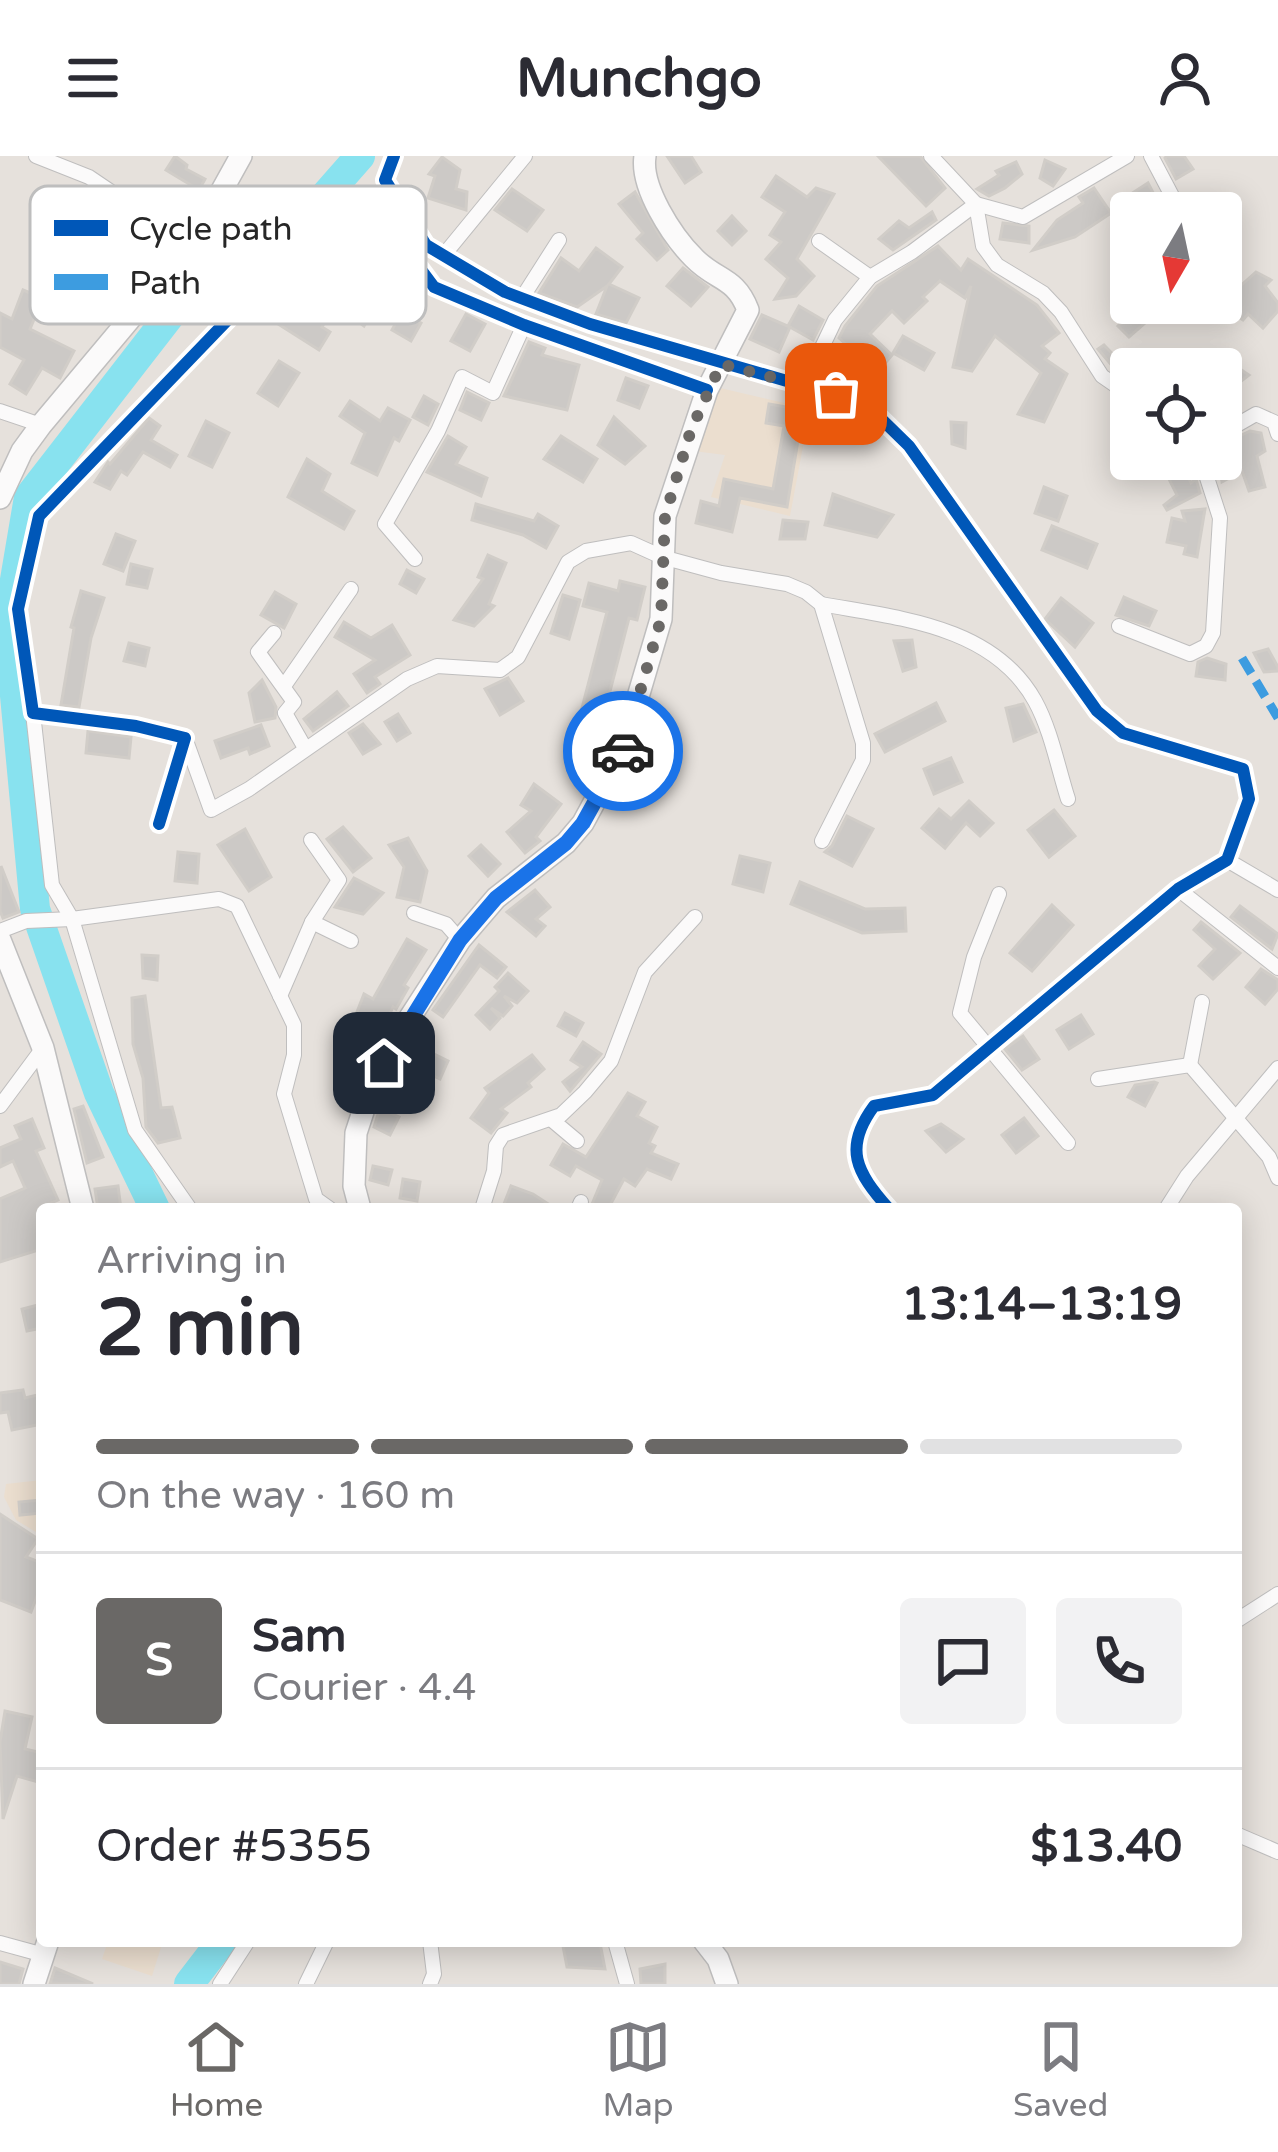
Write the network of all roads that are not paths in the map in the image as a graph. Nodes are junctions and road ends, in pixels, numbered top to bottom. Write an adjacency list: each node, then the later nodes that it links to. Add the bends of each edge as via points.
1 (37, 156): 9 (street)
2 (241, 156): 10 (street)
3 (394, 156): 11 (street)
4 (525, 156): 17 (street)
5 (645, 156): 26 (street, via 646,188 695,260 740,288 748,310)
6 (931, 156): 13 (street)
7 (1126, 156): 13 (street, via 1023,217)
8 (1151, 156): 12 (street)
9 (101, 186)
10 (224, 186)
11 (389, 186)
12 (1170, 192)
13 (976, 204): 19 (street); 27 (street, via 983,246 997,265 1061,311)
14 (559, 240): 21 (street)
15 (819, 242): 19 (street)
16 (426, 245): 17 (street)
17 (443, 256): 20 (street)
18 (426, 276): 22 (street, via 434,287)
19 (871, 277): 28 (street, via 835,320)
20 (505, 292): 21 (street); 22 (street)
21 (522, 298): 26 (street)
22 (497, 310): 25 (street)
23 (125, 324): 32 (street)
24 (224, 324): 43 (street, via 39,516 19,609)
25 (524, 325): 29 (street); 37 (street, via 494,393 462,377 385,524)
26 (721, 364): 28 (street); 29 (street)
27 (1110, 382)
28 (805, 383): 50 (street, via 866,404 909,446 1097,711 1123,734 1243,769 1249,799)
29 (707, 390): 36 (street, via 665,516)
30 (0, 411): 32 (street)
31 (1242, 422): 33 (street, via 1256,414 1274,422)
32 (40, 425): 35 (street)
33 (1278, 434)
34 (1208, 480): 40 (street, via 1220,518 1206,646 1190,654)
35 (0, 498)
36 (662, 557): 39 (street, via 787,584); 45 (street, via 631,543 586,550 568,562 518,657 500,670 437,666); 59 (street, via 661,619 603,790 566,843 496,898)
37 (415, 559)
38 (351, 590): 42 (street)
39 (821, 604): 46 (street, via 966,638 1011,671 1035,701); 49 (street, via 863,743 863,760)
40 (1119, 626)
41 (274, 633): 42 (street, via 257,652)
42 (284, 686): 45 (street, via 293,703 285,713)
43 (33, 713): 44 (street); 56 (street, via 52,885)
44 (185, 738): 45 (street, via 211,810); 47 (street)
45 (305, 748)
46 (1068, 800)
47 (159, 824)
48 (311, 840): 57 (street, via 339,880)
49 (822, 841)
50 (1227, 860): 51 (street); 52 (street)
51 (1178, 889): 61 (street); 65 (street)
52 (1278, 890)
53 (999, 894): 65 (street, via 960,1013)
54 (415, 913): 59 (street, via 446,924)
55 (695, 917): 71 (street, via 645,972 611,1061)
56 (72, 920): 58 (street, via 26,921); 62 (street, via 229,901); 76 (street, via 135,1130)
57 (312, 922): 60 (street); 62 (street)
58 (0, 935): 64 (street)
59 (460, 940): 78 (street, via 371,1087 356,1132)
60 (351, 941)
61 (1278, 968)
62 (280, 996): 77 (street, via 294,1025 284,1094)
63 (1202, 1002): 66 (street)
64 (44, 1048): 69 (street); 75 (street)
65 (987, 1049): 73 (street); 80 (street, via 933,1095 874,1106 859,1127 854,1154)
66 (1190, 1065): 68 (street); 70 (street)
67 (1278, 1069): 70 (street)
68 (1098, 1078)
69 (0, 1106)
70 (1234, 1118): 74 (street); 81 (street)
71 (552, 1120): 72 (street); 79 (street, via 503,1135)
72 (577, 1141)
73 (1068, 1143)
74 (1278, 1178)
75 (82, 1203)
76 (186, 1203)
77 (322, 1203)
78 (358, 1203)
79 (484, 1203)
80 (883, 1203)
81 (1170, 1203)
82 (1278, 1594): 83 (street)
83 (1242, 1617)
84 (1242, 1837): 85 (street)
85 (1278, 1852)
86 (0, 1943): 87 (street)
87 (36, 1947)
88 (244, 1947): 95 (street)
89 (324, 1947): 96 (street)
90 (431, 1947): 97 (street)
91 (617, 1947): 98 (street)
92 (709, 1947): 99 (street)
93 (46, 1948): 94 (street)
94 (34, 1984)
95 (220, 1984)
96 (307, 1984)
97 (430, 1984)
98 (628, 1984)
99 (728, 1984)

